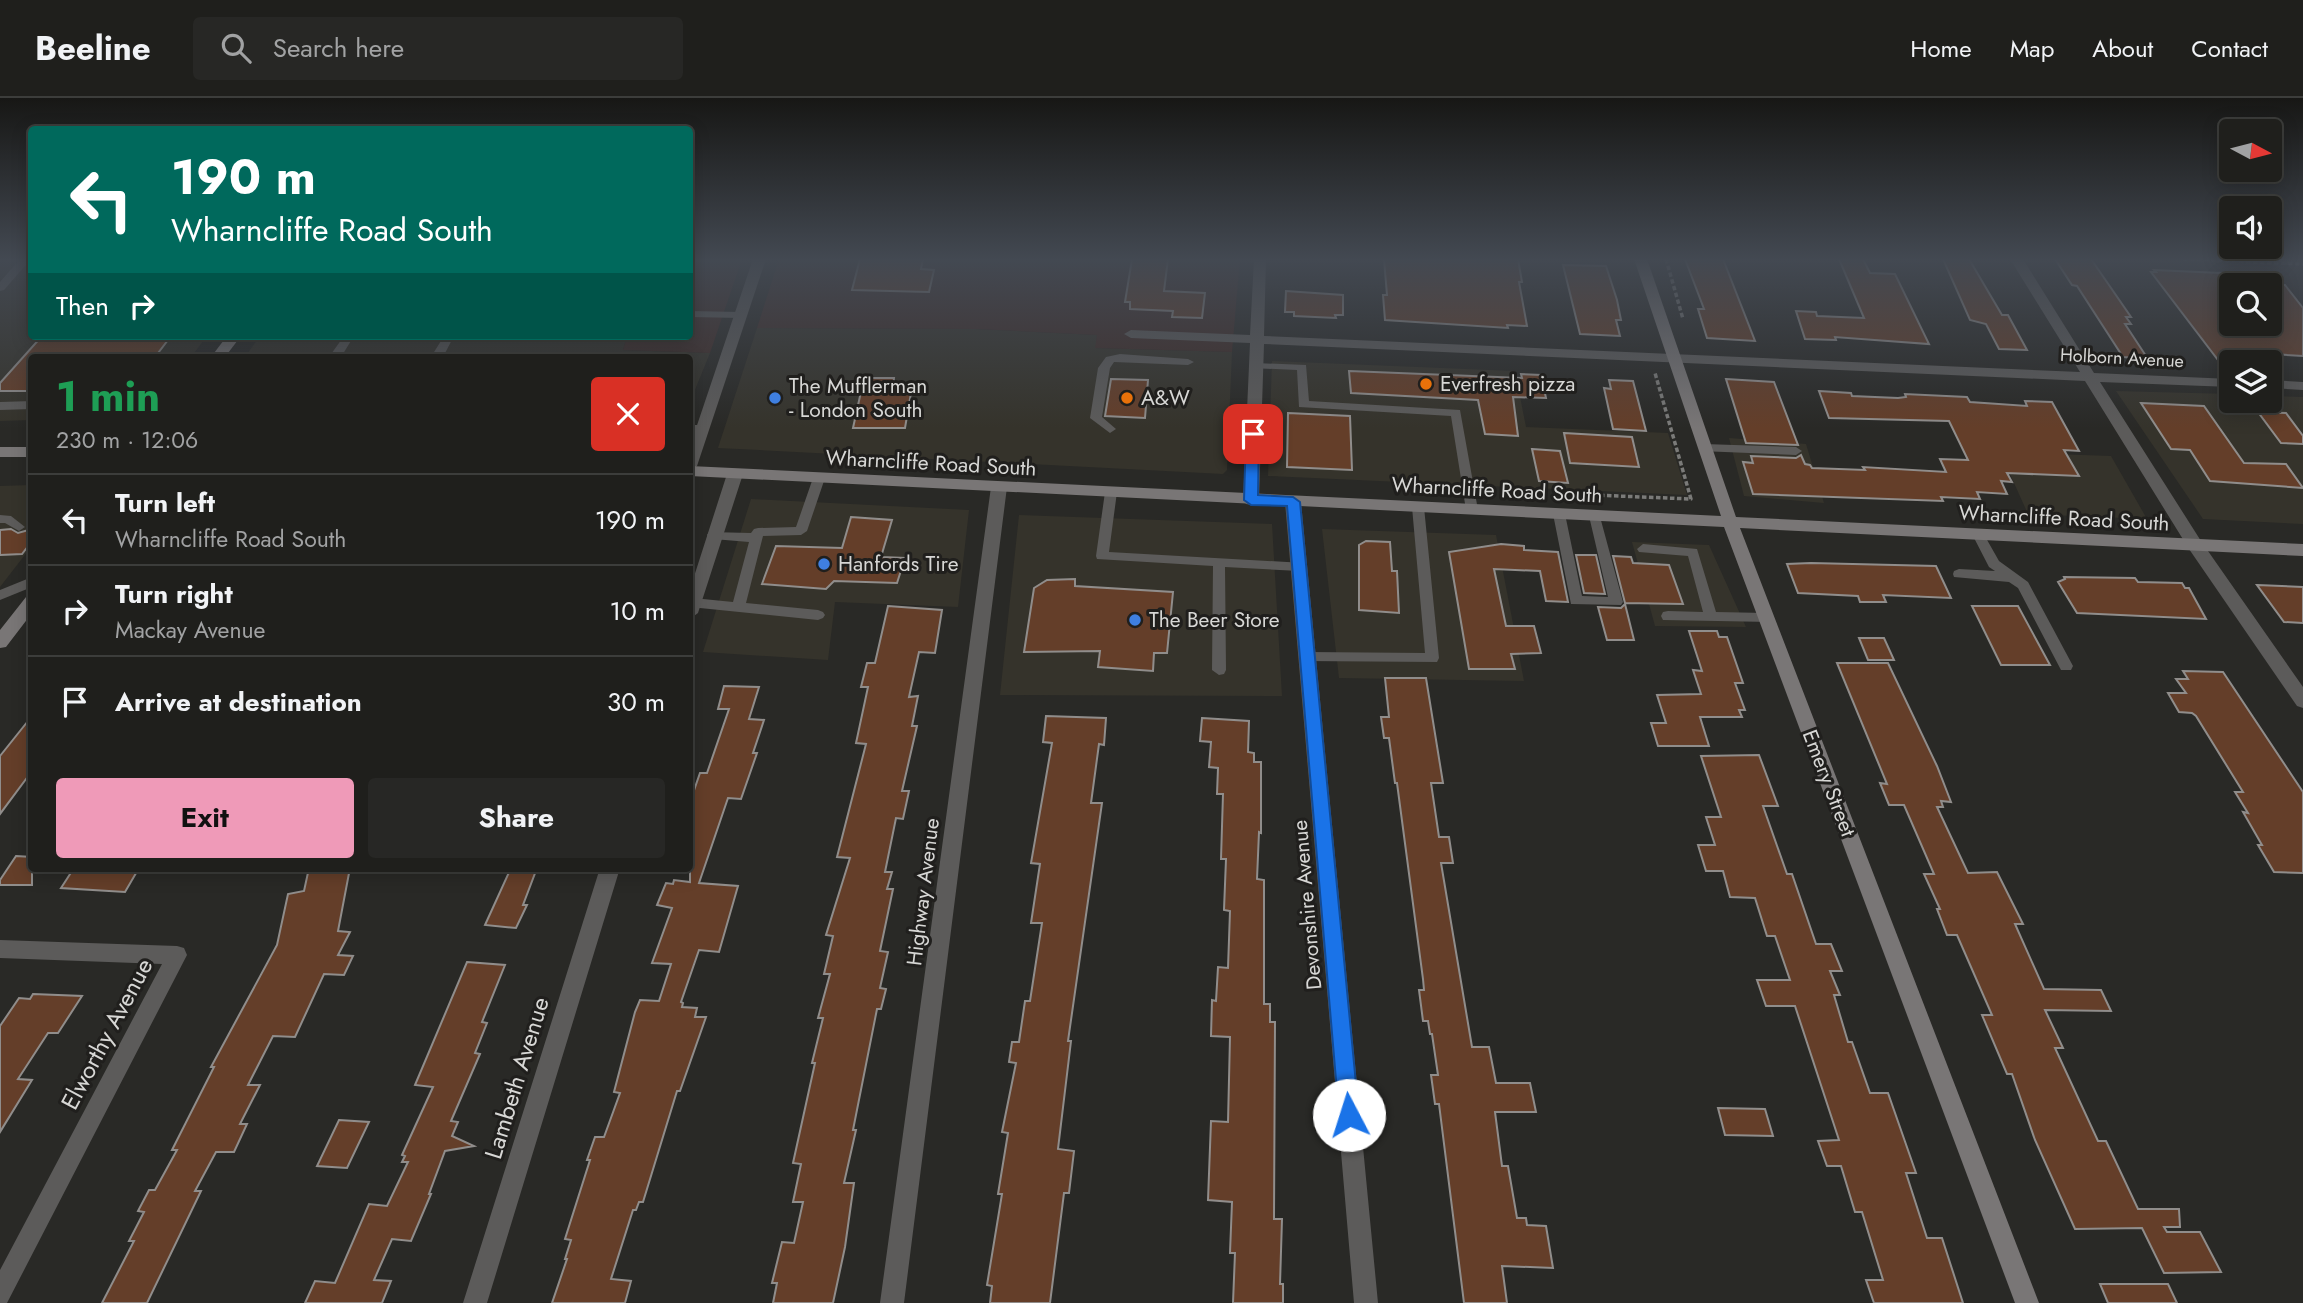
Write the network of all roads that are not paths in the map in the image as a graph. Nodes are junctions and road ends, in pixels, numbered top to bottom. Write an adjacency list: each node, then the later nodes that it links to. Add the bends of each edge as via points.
1 (741, 315): 18 (street)
2 (1257, 315): 7 (street)
3 (1659, 315): 9 (main road, Emery Street)
4 (2050, 315): 12 (street)
5 (1131, 334): 7 (street, Holborn Avenue)
6 (231, 340): 8 (main road)
7 (1256, 340): 9 (street, Holborn Avenue); 11 (street)
8 (220, 354)
9 (1673, 358): 12 (street, Holborn Avenue); 20 (main road, Emery Street)
10 (1188, 362): 19 (lane, via 1110,359 1104,368 1096,418)
11 (1255, 366): 30 (street); 33 (lane, via 1302,368 1303,404 1456,413)
12 (2088, 376): 13 (street, Holborn Avenue); 42 (street)
13 (2219, 382)
14 (2282, 385): 15 (street)
15 (2303, 386)
16 (28, 405): 17 (lane)
17 (0, 406)
18 (696, 429): 21 (street)
19 (1110, 429)
20 (1704, 448): 22 (lane); 37 (main road, Emery Street)
21 (693, 449)
22 (1796, 451)
23 (0, 452): 24 (main road)
24 (28, 452)
25 (693, 469): 26 (main road, Wharncliffe Road South)
26 (735, 474): 27 (main road, Wharncliffe Road South); 40 (street)
27 (819, 478): 28 (main road, Wharncliffe Road South); 41 (lane, via 801,531 758,532)
28 (999, 487): 29 (main road, Wharncliffe Road South); 68 (street, Highway Avenue)
29 (1111, 492): 30 (main road, Wharncliffe Road South); 45 (lane, via 1102,556)
30 (1251, 500): 31 (main road, Wharncliffe Road South)
31 (1293, 502): 32 (main road, Wharncliffe Road South); 46 (street, Devonshire Avenue)
32 (1418, 507): 33 (main road, Wharncliffe Road South); 60 (lane, via 1432,658)
33 (1472, 510): 34 (main road, Wharncliffe Road South)
34 (1559, 514): 35 (main road, Wharncliffe Road South); 35 (lane, via 1576,601 1616,602)
35 (1595, 516): 37 (main road, Wharncliffe Road South)
36 (0, 519): 38 (lane)
37 (1730, 522): 39 (main road, Wharncliffe Road South); 58 (main road, Emery Street)
38 (19, 527)
39 (1978, 534): 42 (main road, Wharncliffe Road South); 48 (lane, via 1994,564)
40 (713, 536): 41 (lane); 51 (street)
41 (756, 538): 53 (lane)
42 (2194, 545): 44 (main road, Wharncliffe Road South); 63 (street)
43 (1643, 549): 57 (lane, via 1693,552)
44 (2303, 550)
45 (1219, 563): 46 (lane); 62 (lane)
46 (1299, 566): 60 (street, Devonshire Avenue)
47 (1959, 574): 48 (lane)
48 (2012, 577): 61 (lane, via 2023,585)
49 (28, 584): 50 (lane)
50 (0, 595)
51 (693, 601)
52 (28, 606): 59 (main road)
53 (738, 607): 54 (lane); 55 (lane)
54 (693, 608)
55 (818, 615)
56 (1668, 616): 57 (lane)
57 (1711, 617): 58 (lane)
58 (1766, 618): 70 (main road, Emery Street)
59 (0, 642)
60 (1307, 657): 69 (street, Devonshire Avenue)
61 (2066, 666)
62 (1219, 670)
63 (2303, 701)
64 (609, 872): 67 (street, Lambeth Avenue)
65 (0, 949): 66 (street, Elworthy Avenue, via 177,955)
66 (0, 1294)
67 (475, 1303)
68 (892, 1303)
69 (1366, 1303)
70 (2027, 1303)

